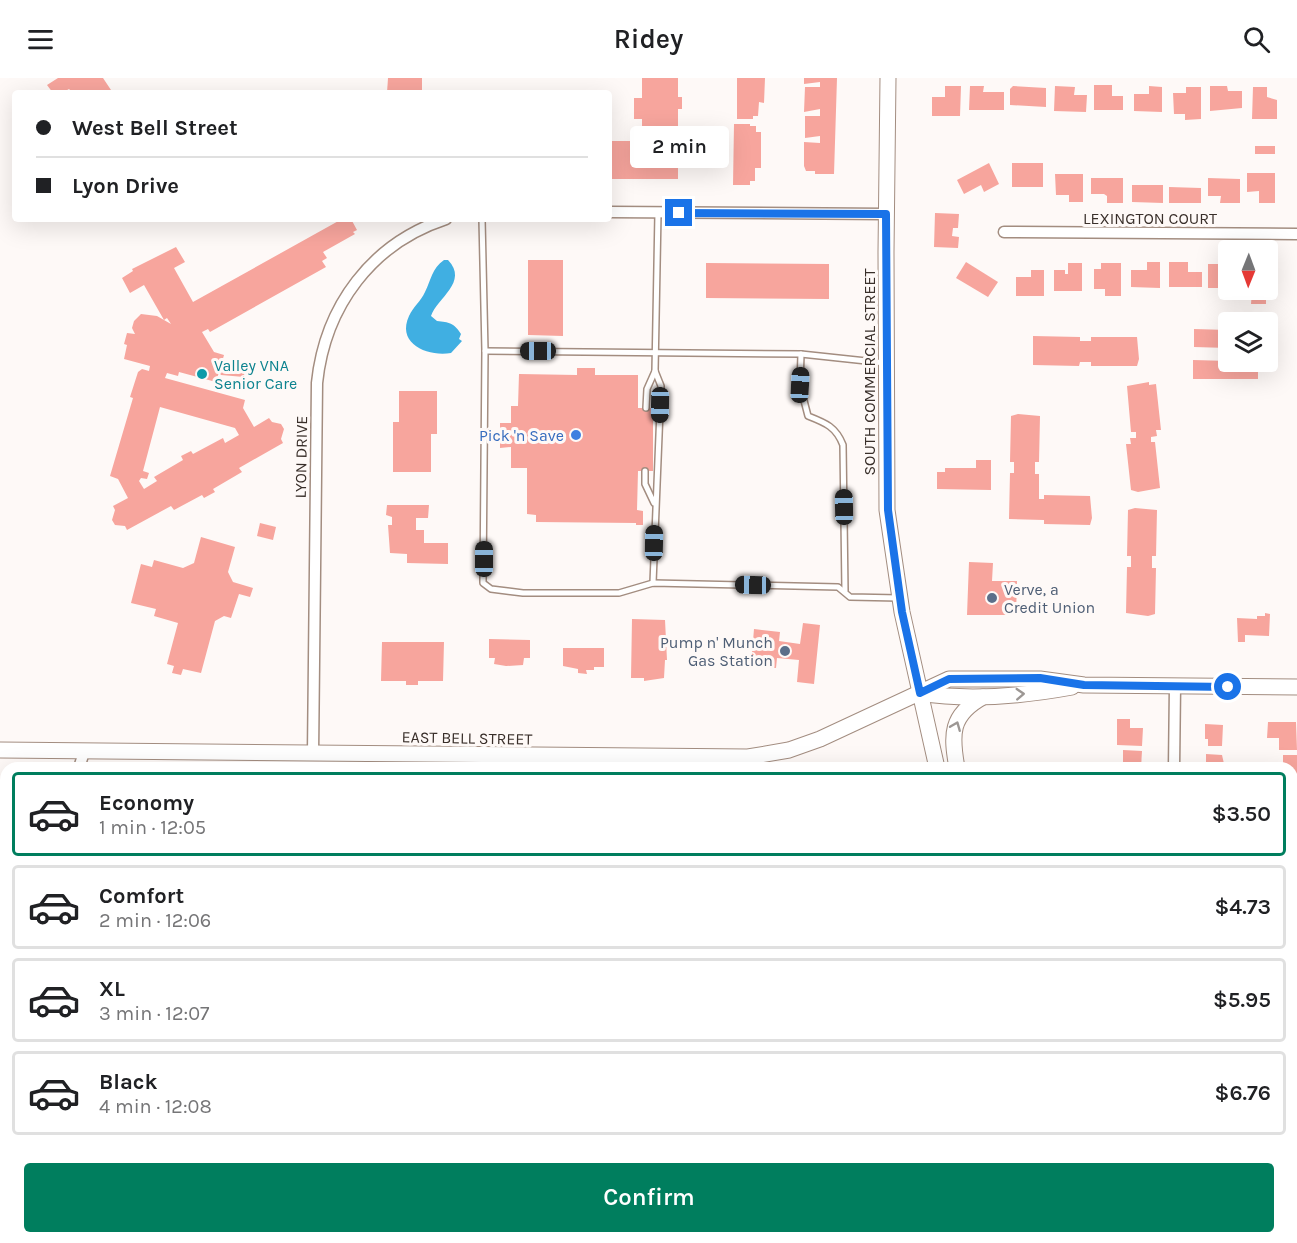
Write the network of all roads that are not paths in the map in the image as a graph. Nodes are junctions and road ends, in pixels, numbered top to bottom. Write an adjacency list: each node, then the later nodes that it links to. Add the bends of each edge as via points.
1 (888, 78): 4 (main road, SOUTH COMMERCIAL STREET)
2 (612, 212): 3 (street)
3 (658, 213): 4 (street); 10 (lane)
4 (886, 214): 12 (main road, SOUTH COMMERCIAL STREET)
5 (439, 222): 27 (street, LYON DRIVE, via 409,235 371,264 342,301 323,345 317,383)
6 (482, 222): 9 (lane)
7 (1004, 232): 8 (street, LEXINGTON COURT)
8 (1297, 234)
9 (485, 351): 10 (lane); 17 (lane, via 483,583 491,589 523,593 619,592)
10 (656, 352): 11 (lane); 13 (lane)
11 (801, 354): 12 (lane); 18 (lane, via 800,385 808,416 837,431 843,445)
12 (887, 364): 19 (main road, SOUTH COMMERCIAL STREET, via 888,510)
13 (655, 371): 14 (lane, via 647,389); 16 (lane, via 661,386 659,482)
14 (646, 408)
15 (645, 471): 16 (lane, via 645,484)
16 (654, 503): 17 (lane)
17 (653, 583): 18 (lane, via 837,587)
18 (845, 591): 19 (lane, via 850,597)
19 (900, 598): 23 (main road, SOUTH COMMERCIAL STREET)
20 (1084, 685): 21 (main road); 23 (main road, EAST BELL STREET, via 1040,678 949,679); 24 (main road, one-way to 20, via 1041,693)
21 (1175, 686): 22 (main road); 32 (street)
22 (1297, 687)
23 (920, 693): 24 (main road, via 948,698); 27 (main road, EAST BELL STREET, via 820,739 789,750 748,757); 30 (main road, SOUTH COMMERCIAL STREET)
24 (985, 696): 31 (main road, one-way to 24, via 952,740 956,723)
25 (0, 750): 26 (main road, EAST BELL STREET)
26 (84, 752): 27 (main road, EAST BELL STREET); 28 (street); 29 (street)
27 (313, 754)
28 (81, 762)
29 (87, 762)
30 (936, 762)
31 (956, 762)
32 (1174, 762)

